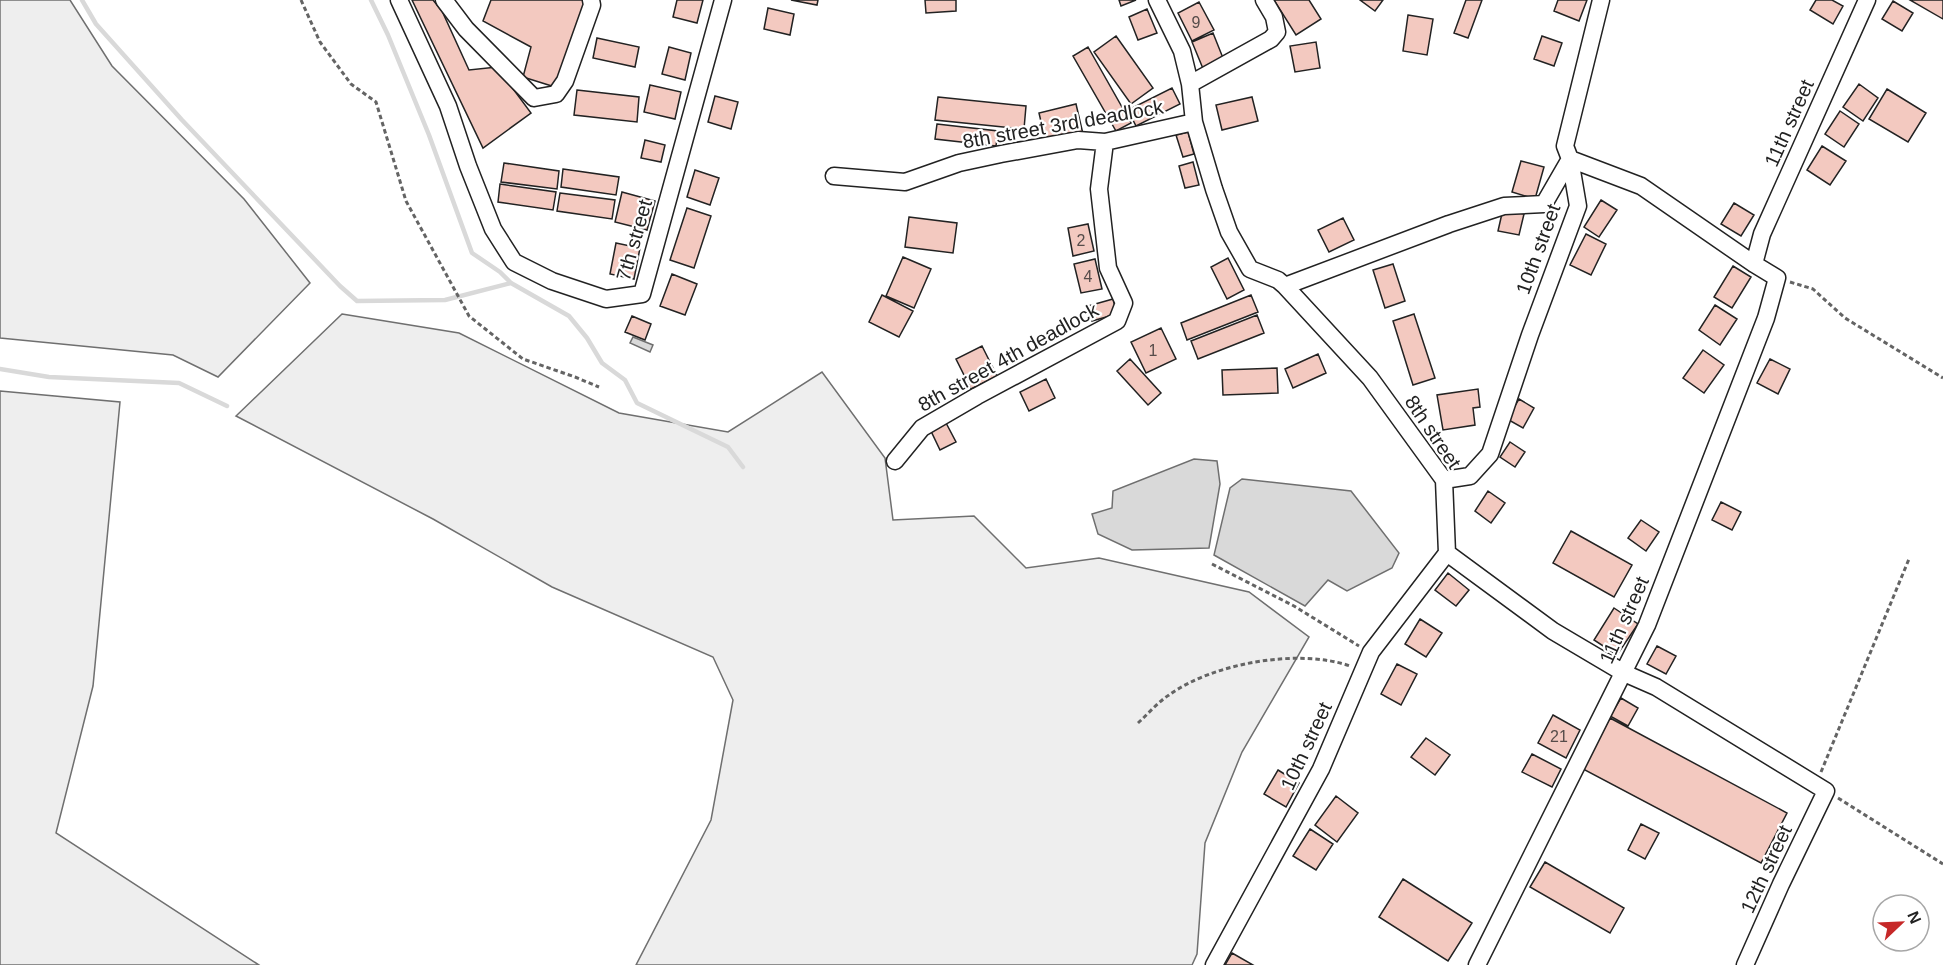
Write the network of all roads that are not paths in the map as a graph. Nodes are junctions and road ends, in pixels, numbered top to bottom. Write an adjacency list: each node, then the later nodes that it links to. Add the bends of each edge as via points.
1 (399, 0): 4 (street, 7th street, via 448,106 493,229 514,262 552,281 606,299 642,294)
2 (444, 0): 3 (street, via 466,29 534,98 556,94 565,81)
3 (591, 0)
4 (723, 0)
5 (1156, 0): 9 (street, 8th street, via 1182,51)
6 (1264, 0): 9 (street, via 1277,32)
7 (1600, 0): 12 (street, 10th street, via 1565,146)
8 (1867, 0): 14 (street, 11th street, via 1762,234)
9 (1190, 84): 10 (street, 8th street)
10 (1194, 122): 11 (street, 8th street 3rd deadlock); 15 (street, 8th street, via 1229,232 1250,269)
11 (1105, 142): 13 (street, 8th street 3rd deadlock, via 1078,140 1001,154 959,163 905,182); 16 (street, 8th street 4th deadlock, via 1099,189 1108,268 1124,303 1117,321 922,428)
12 (1570, 159): 14 (street, via 1641,186); 15 (street, via 1544,204 1504,206); 17 (street, 10th street, via 1578,206 1490,454 1470,476)
13 (834, 176)
14 (1754, 264): 19 (street, 11th street, via 1777,278 1766,318 1647,625)
15 (1285, 285): 17 (street, 8th street, via 1370,378)
16 (895, 461)
17 (1444, 480): 18 (street, 8th street)
18 (1447, 553): 19 (street, via 1553,631); 20 (street, 10th street, via 1371,652 1321,768)
19 (1624, 673): 21 (street, 11th street); 22 (street, 12th street, via 1656,687 1821,788)
20 (1214, 965)
21 (1477, 965)
22 (1745, 965)

